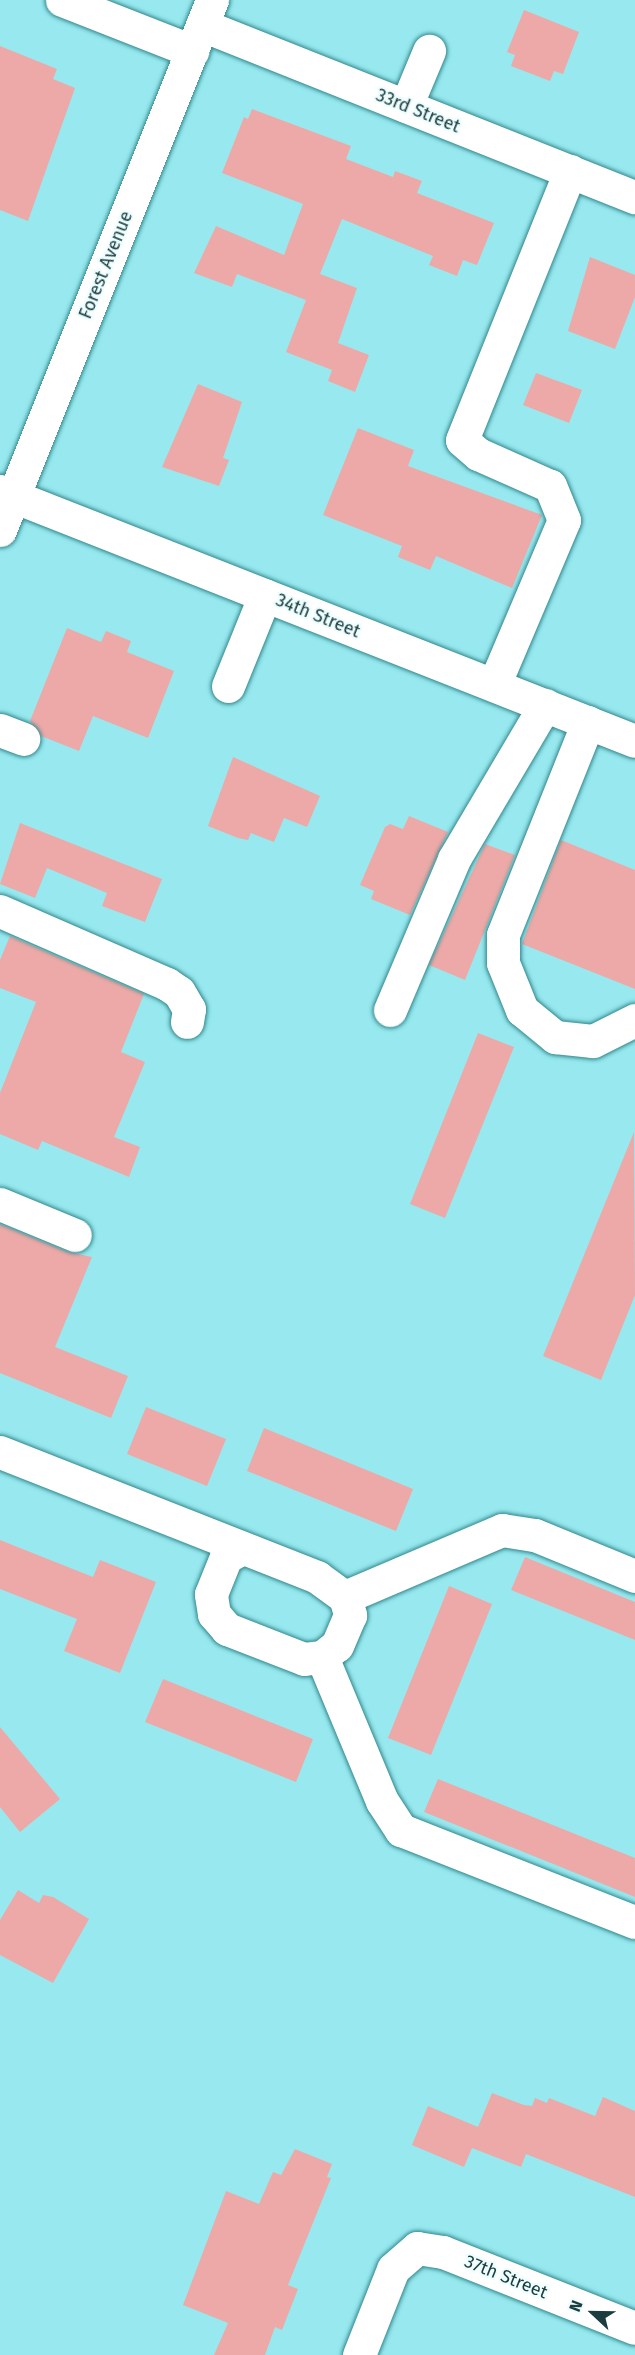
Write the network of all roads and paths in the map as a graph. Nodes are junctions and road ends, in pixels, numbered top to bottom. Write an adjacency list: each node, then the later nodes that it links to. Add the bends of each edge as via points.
1 (62, 0): 2 (street, 33rd Street)
2 (202, 25): 4 (street, 33rd Street); 7 (street, Forest Avenue)
3 (429, 51): 4 (street)
4 (406, 106): 5 (street, 33rd Street)
5 (570, 171): 6 (street, 33rd Street); 11 (street, via 462,440 478,454 550,486 564,520)
6 (635, 197)
7 (7, 493): 8 (street, Forest Avenue); 9 (street, 34th Street)
8 (0, 530)
9 (265, 595): 10 (street); 11 (street, 34th Street)
10 (228, 686)
11 (494, 686): 12 (street, 34th Street)
12 (545, 705): 13 (street, 34th Street); 16 (street, via 454,859)
13 (588, 722): 14 (street, 34th Street); 17 (street, via 501,945 512,994 536,1026 555,1037 593,1041)
14 (635, 741)
15 (0, 911): 18 (street, via 167,984 179,992 189,1009)
16 (390, 1010)
17 (635, 1020)
18 (187, 1022)
19 (0, 1204): 20 (street)
20 (75, 1235)
21 (0, 1452): 22 (street)
22 (242, 1548): 24 (street, via 317,1578); 25 (street, via 226,1557 215,1576 211,1594 214,1614 227,1629 288,1656)
23 (635, 1576): 24 (street, via 535,1535 502,1530)
24 (345, 1597): 25 (street, via 350,1615 345,1632)
25 (322, 1657): 26 (street, via 382,1801 401,1830)
26 (635, 1922)
27 (635, 2328): 28 (street, 37th Street, via 443,2252 417,2248 404,2255 393,2269)
28 (358, 2355)

